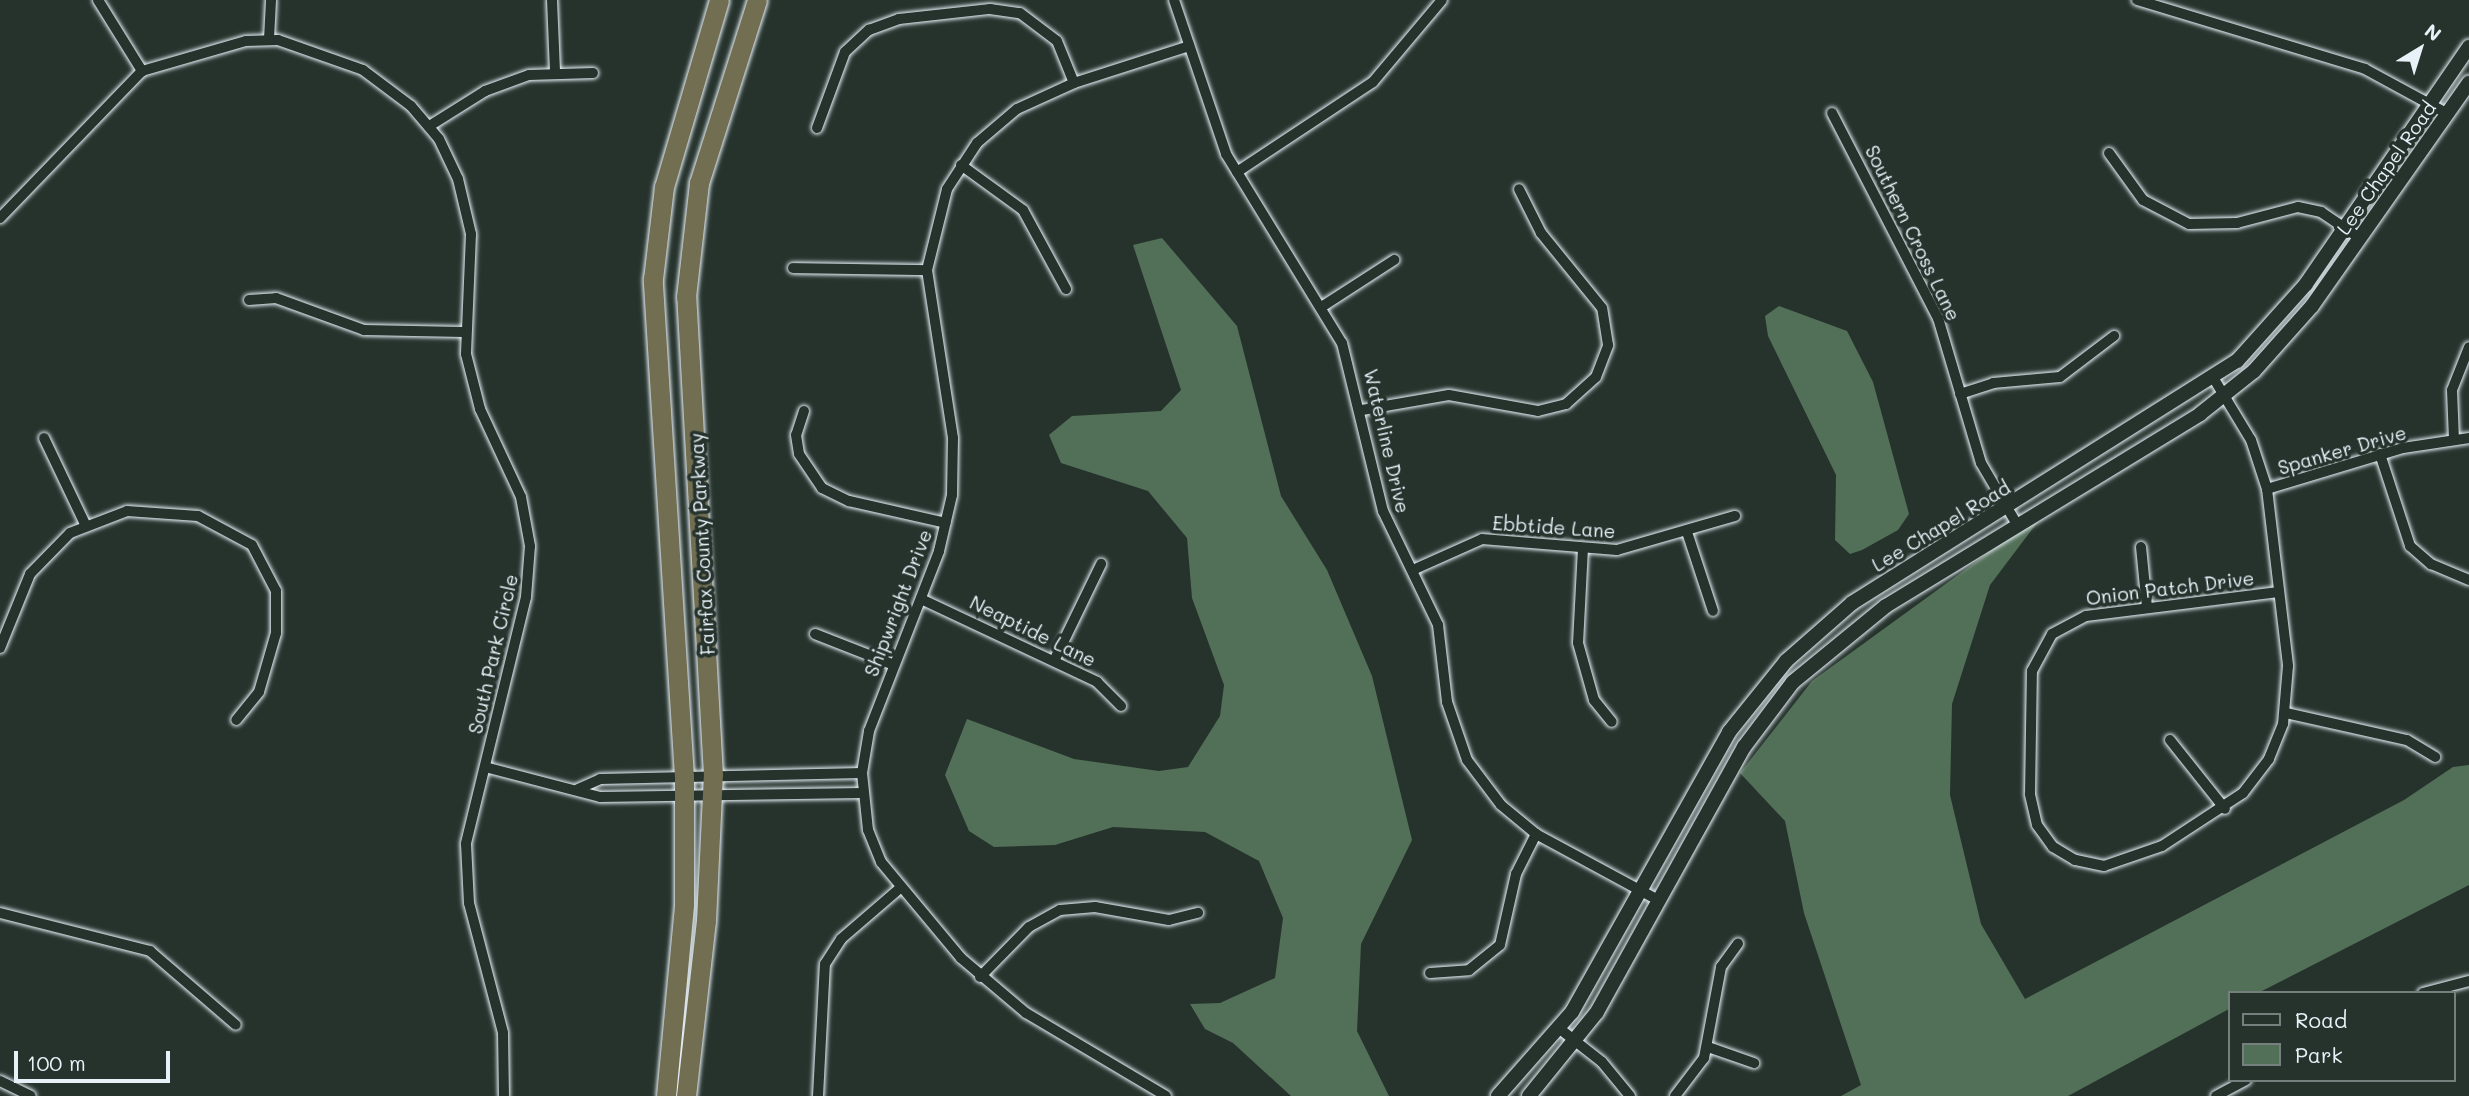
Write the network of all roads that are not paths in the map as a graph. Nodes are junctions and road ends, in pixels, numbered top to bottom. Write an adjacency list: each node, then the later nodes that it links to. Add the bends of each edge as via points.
1 (98, 0): 12 (street)
2 (271, 0): 9 (street)
3 (552, 0): 13 (street)
4 (719, 0): 76 (highway, Fairfax County Parkway, via 664,187 653,279)
5 (757, 0): 75 (highway, Fairfax County Parkway, via 699,183 686,297)
6 (1174, 0): 10 (street, Waterline Drive)
7 (1442, 0): 24 (street, via 1373,82)
8 (2137, 0): 17 (street, via 2365,69)
9 (269, 39): 12 (street, South Park Circle, via 204,50); 20 (street, South Park Circle, via 363,70)
10 (1189, 46): 15 (street, Shipwright Drive); 24 (street, Waterline Drive)
11 (2469, 47): 17 (main road, Lee Chapel Road)
12 (142, 71): 26 (street, South Park Circle)
13 (555, 71): 14 (street); 20 (street, via 485,90)
14 (593, 73)
15 (1074, 83): 21 (street, via 1057,41 1020,13 990,9 899,19 869,30 845,51); 23 (street, Shipwright Drive, via 1005,118)
16 (2469, 83): 19 (main road, Lee Chapel Road)
17 (2431, 102): 19 (street); 27 (main road, Lee Chapel Road)
18 (1832, 113): 39 (street, Southern Cross Lane, via 1938,318)
19 (2448, 114): 28 (main road, Lee Chapel Road)
20 (431, 125): 35 (street, South Park Circle, via 468,216 471,272)
21 (817, 128)
22 (2109, 153): 27 (street, via 2143,200 2189,224 2237,223 2298,207)
23 (961, 165): 31 (street, Shipwright Drive, via 939,208); 32 (street, via 1023,210)
24 (1237, 172): 34 (street, Waterline Drive)
25 (1519, 189): 41 (street, via 1541,233 1602,308 1608,345 1596,377 1566,404 1538,411 1449,395)
26 (0, 218)
27 (2344, 227): 28 (street); 38 (main road, Lee Chapel Road, via 2272,327)
28 (2361, 239): 40 (main road, Lee Chapel Road, via 2290,334)
29 (1394, 260): 34 (street)
30 (793, 268): 31 (street)
31 (927, 270): 50 (street, Shipwright Drive, via 953,438)
32 (1066, 289)
33 (249, 300): 35 (street, via 276,298 364,330)
34 (1322, 306): 41 (street, Waterline Drive, via 1342,343)
35 (463, 332): 73 (street, South Park Circle, via 480,409 521,497 530,547 526,597)
36 (2114, 335): 39 (street, via 2060,377 1993,383)
37 (2469, 347): 45 (street, via 2452,390)
38 (2214, 379): 40 (street, Onion Patch Drive); 48 (main road, Lee Chapel Road)
39 (1960, 394): 48 (street, Southern Cross Lane, via 1981,463)
40 (2225, 396): 47 (street, Onion Patch Drive, via 2251,440); 52 (main road, Lee Chapel Road)
41 (1362, 410): 57 (street, Waterline Drive, via 1383,511)
42 (804, 411): 50 (street, via 796,443 822,488 849,501)
43 (44, 438): 51 (street)
44 (2469, 438): 45 (street, Spanker Drive)
45 (2454, 440): 46 (street, Spanker Drive)
46 (2380, 454): 47 (street, Spanker Drive); 58 (street, via 2410,545 2431,564)
47 (2267, 489): 59 (street, Onion Patch Drive)
48 (2007, 509): 52 (street, Southern Cross Lane); 84 (main road, Lee Chapel Road, via 1852,603 1786,661 1729,732)
49 (1735, 516): 53 (street, Ebbtide Lane)
50 (946, 523): 60 (street, Shipwright Drive)
51 (85, 524): 64 (street, via 30,574); 69 (street, via 127,510 172,510 225,526 259,554 273,580 278,620 259,692)
52 (2018, 526): 85 (main road, Lee Chapel Road, via 1886,606 1809,665 1744,747)
53 (1687, 532): 55 (street, Ebbtide Lane, via 1628,549); 62 (street)
54 (2141, 547): 61 (street)
55 (1583, 548): 57 (street, Ebbtide Lane, via 1482,539); 70 (street, via 1578,643 1594,700)
56 (1101, 564): 65 (street)
57 (1415, 569): 82 (street, Waterline Drive, via 1438,625 1447,702 1462,748 1490,793)
58 (2469, 580)
59 (2279, 592): 61 (street, Onion Patch Drive); 68 (street, Onion Patch Drive)
60 (921, 599): 65 (street, Neaptide Lane); 66 (street, Shipwright Drive)
61 (2147, 607): 81 (street, Onion Patch Drive, via 2070,622 2036,657 2030,701 2034,818 2061,853 2104,866 2127,863)
62 (1713, 611)
63 (816, 634): 66 (street)
64 (0, 648)
65 (1054, 660): 67 (street, Neaptide Lane, via 1104,686)
66 (894, 665): 74 (street, Shipwright Drive, via 869,731)
67 (1121, 706)
68 (2286, 713): 72 (street, via 2407,740); 81 (street, Onion Patch Drive, via 2261,772)
69 (236, 720)
70 (1612, 722)
71 (2170, 740): 81 (street)
72 (2435, 757)
73 (485, 767): 77 (street); 101 (street, South Park Circle, via 470,815 466,875 503,1033)
74 (862, 773): 75 (street); 78 (street, Shipwright Drive)
75 (713, 775): 76 (street); 79 (highway, Fairfax County Parkway)
76 (684, 777): 77 (street, via 600,779); 80 (highway, Fairfax County Parkway)
77 (578, 789): 80 (street, via 600,796)
78 (862, 793): 79 (street); 83 (street, Shipwright Drive, via 874,849)
79 (713, 796): 80 (street); 103 (highway, Fairfax County Parkway)
80 (684, 797): 102 (highway, Fairfax County Parkway, via 684,904)
81 (2225, 809)
82 (1536, 834): 84 (street, Waterline Drive); 89 (street, via 1516,874 1500,945 1469,970)
83 (898, 889): 90 (street, Shipwright Drive); 104 (street, via 841,939 825,964)
84 (1641, 891): 85 (street, Waterline Drive); 94 (main road, Lee Chapel Road)
85 (1658, 900): 95 (main road, Lee Chapel Road)
86 (0, 913): 93 (street, via 150,951)
87 (1198, 913): 90 (street, via 1169,920 1095,907 1060,910 1029,927)
88 (1738, 944): 96 (street, via 1721,967)
89 (1430, 973)
90 (980, 977): 105 (street, Shipwright Drive, via 1026,1013)
91 (2469, 981): 92 (street)
92 (2431, 991)
93 (236, 1025)
94 (1560, 1029): 95 (street); 106 (main road, Lee Chapel Road)
95 (1577, 1041): 107 (main road, Lee Chapel Road); 108 (street)
96 (1708, 1047): 97 (street); 109 (street)
97 (1754, 1063)
98 (0, 1081): 100 (street)
99 (2232, 1092): 110 (street)
100 (31, 1096)
101 (504, 1096)
102 (666, 1096)
103 (686, 1096)
104 (818, 1096)
105 (1166, 1096)
106 (1498, 1096)
107 (1529, 1096)
108 (1630, 1096)
109 (1675, 1096)
110 (2216, 1096)

